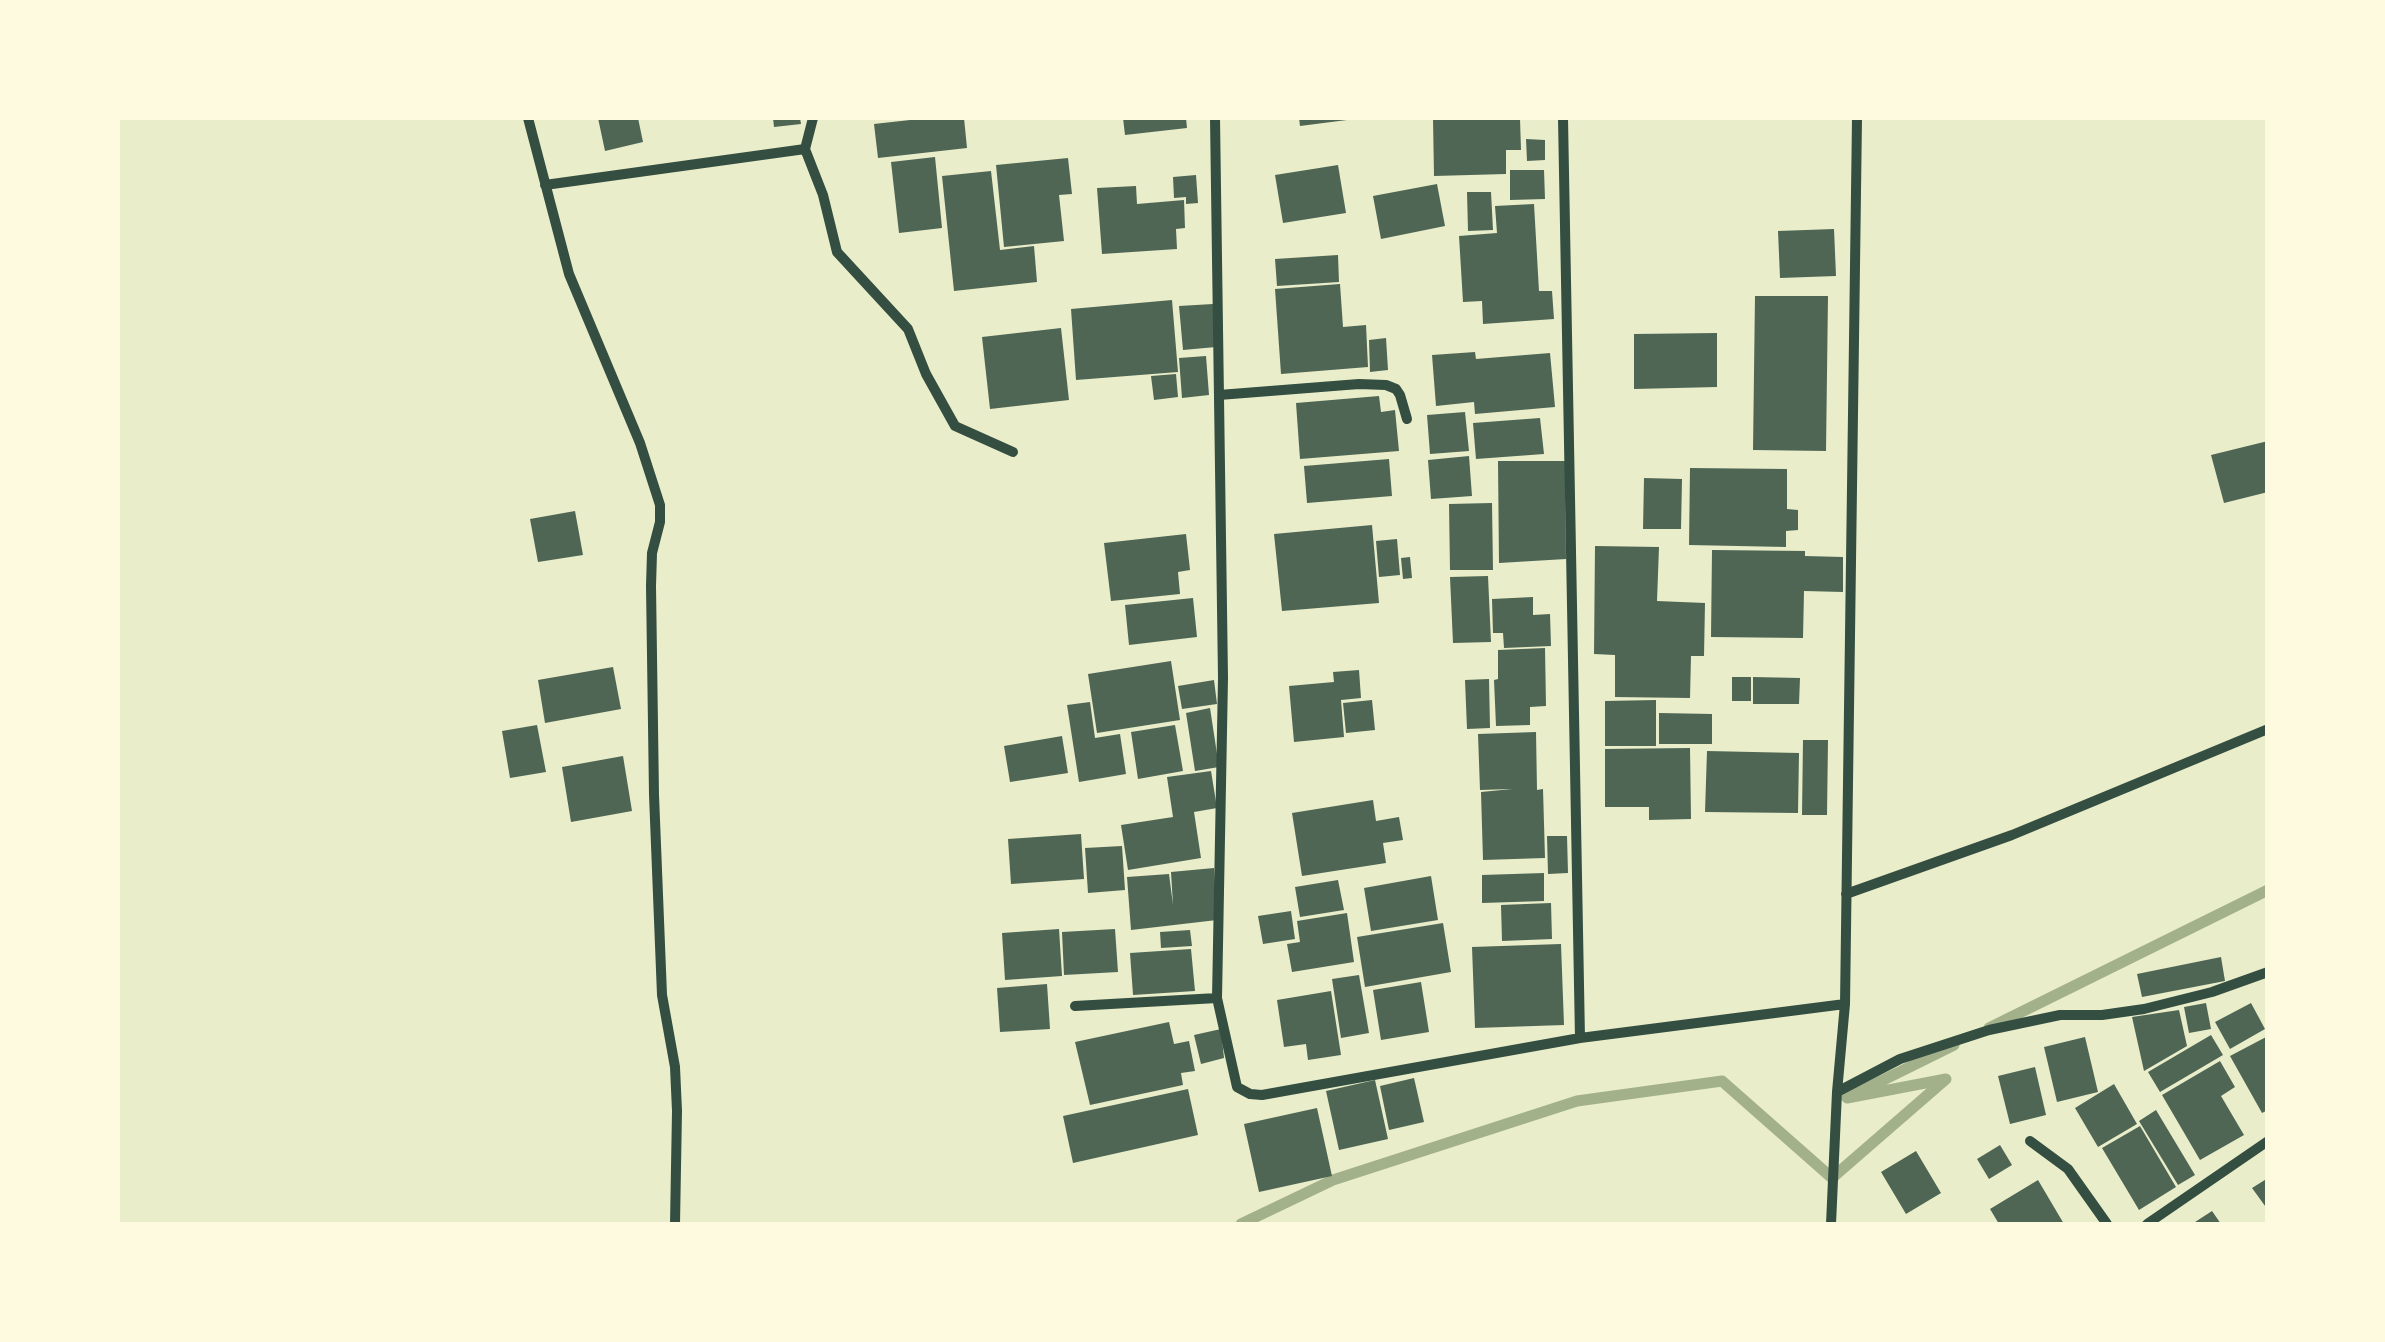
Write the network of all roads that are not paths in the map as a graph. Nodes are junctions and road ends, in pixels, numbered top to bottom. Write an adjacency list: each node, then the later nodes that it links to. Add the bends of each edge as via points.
1 (528, 118): 7 (street)
2 (813, 118): 6 (street)
3 (1216, 118): 8 (street)
4 (1563, 118): 17 (street)
5 (1857, 118): 12 (street)
6 (806, 148): 7 (street); 10 (street, via 837,252 908,328 955,426)
7 (545, 185): 21 (street, via 569,274 660,504 651,586 654,794 662,995 675,1067)
8 (1219, 395): 9 (street, via 1386,385 1396,388); 14 (street)
9 (1406, 419)
10 (1014, 452)
11 (2268, 729): 12 (street, via 2012,835)
12 (1846, 894): 15 (street)
13 (2268, 972): 18 (street, via 2144,1009 2060,1015 1989,1030 1900,1059)
14 (1217, 998): 16 (street); 17 (street, via 1237,1087 1250,1094)
15 (1845, 1004): 17 (street); 18 (street)
16 (1076, 1006)
17 (1580, 1038)
18 (1837, 1092): 22 (street)
19 (2030, 1140): 23 (street, via 2068,1169)
20 (2268, 1142): 24 (street)
21 (675, 1224)
22 (1831, 1224)
23 (2107, 1224)
24 (2147, 1224)

